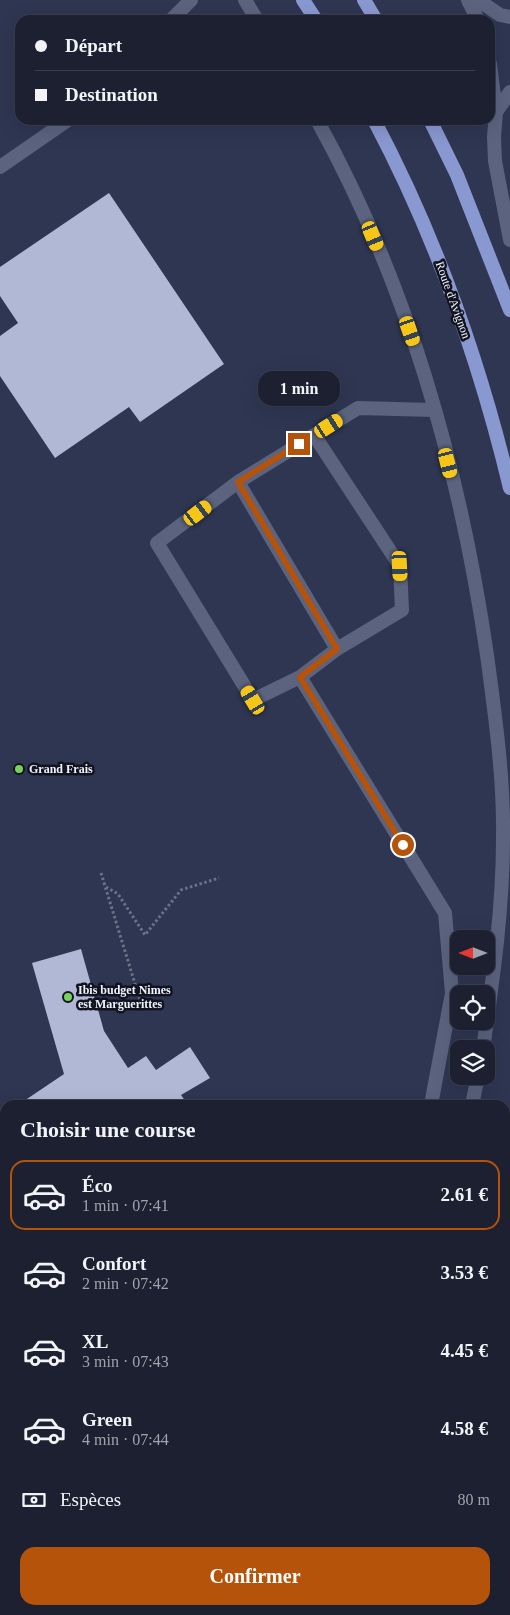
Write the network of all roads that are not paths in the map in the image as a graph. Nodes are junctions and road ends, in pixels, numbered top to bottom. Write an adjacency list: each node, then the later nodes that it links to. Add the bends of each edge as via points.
1 (191, 0): 7 (street)
2 (245, 0): 8 (street)
3 (303, 0): 9 (main road)
4 (364, 0): 10 (main road)
5 (468, 0): 11 (street)
6 (478, 0): 12 (street)
7 (176, 15)
8 (254, 15)
9 (313, 15)
10 (373, 15)
11 (476, 15)
12 (510, 17)
13 (510, 92): 15 (street)
14 (495, 104): 15 (street)
15 (496, 112): 16 (street)
16 (495, 124)
17 (61, 125): 22 (street)
18 (320, 125): 25 (street, via 342,166 399,298 422,363)
19 (377, 125): 28 (main road, Route d'Avignon, via 400,168 451,290 493,420)
20 (432, 125): 24 (main road, via 457,175)
21 (495, 125): 23 (street, via 495,161)
22 (0, 167)
23 (510, 240)
24 (510, 310)
25 (434, 410): 26 (street, via 358,408); 31 (street, via 464,529 481,618 501,775 502,897)
26 (314, 435): 27 (street); 29 (street, via 400,566 402,610)
27 (238, 482): 29 (street); 30 (street, via 157,543 253,700)
28 (510, 488)
29 (337, 649): 30 (street)
30 (300, 677): 33 (street, via 445,913 452,993)
31 (484, 1040)
32 (476, 1085): 34 (street)
33 (432, 1100)
34 (473, 1100)

